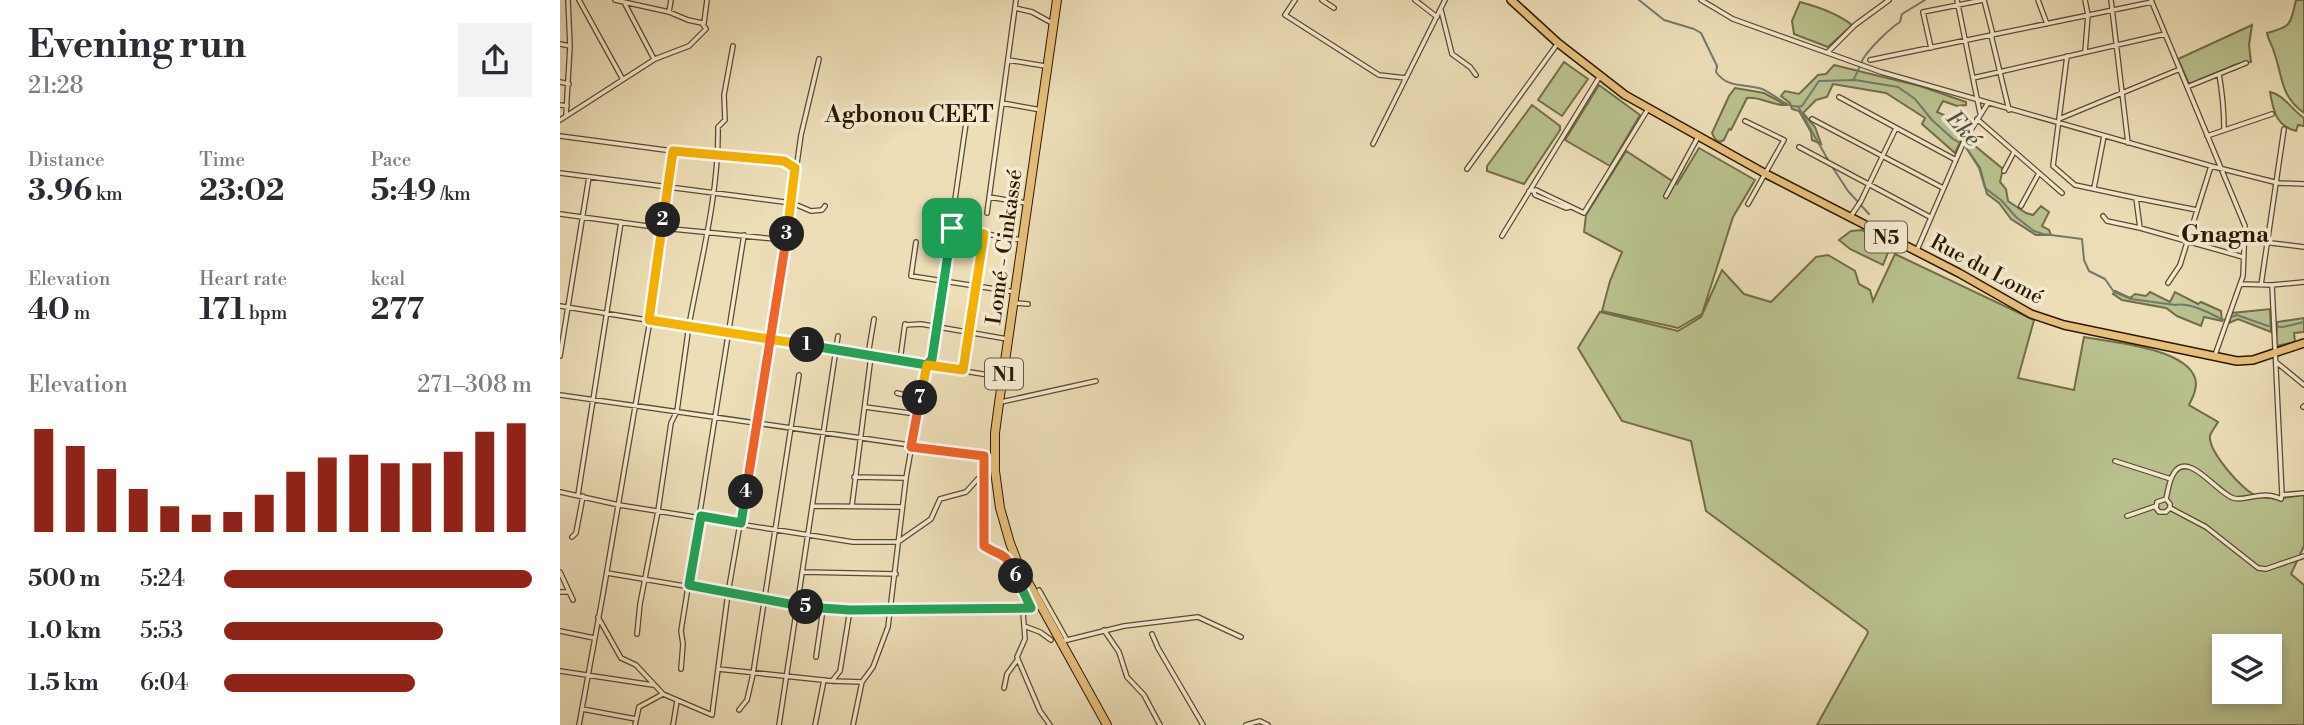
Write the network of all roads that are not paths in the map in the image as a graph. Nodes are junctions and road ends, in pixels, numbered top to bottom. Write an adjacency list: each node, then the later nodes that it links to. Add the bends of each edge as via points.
1 (568, 0): 39 (street)
2 (579, 0): 56 (street)
3 (615, 0): 20 (street)
4 (671, 0): 27 (street)
5 (707, 0): 30 (street)
6 (1016, 0): 23 (street)
7 (1057, 0): 31 (highway, Lomé - Cinkassé / N1)
8 (1295, 0): 57 (street, via 1285,15 1379,75)
9 (1322, 0): 24 (street)
10 (1415, 0): 29 (street)
11 (1446, 0): 25 (street)
12 (1511, 0): 36 (main road, Rue du Lomé / N5)
13 (1701, 0): 42 (street, via 1733,19)
14 (1889, 0): 42 (street)
15 (1984, 0): 22 (street); 34 (street)
16 (2038, 0): 32 (street)
17 (2085, 0): 28 (street)
18 (2111, 0): 26 (street)
19 (2152, 1): 26 (street); 33 (street)
20 (624, 2): 21 (street); 45 (street)
21 (641, 2): 27 (street)
22 (1958, 3): 35 (street); 41 (street, via 1923,12)
23 (1015, 8): 31 (street); 47 (street)
24 (1334, 8)
25 (1441, 10): 29 (street); 54 (street, via 1452,54)
26 (2113, 10): 28 (street); 38 (street)
27 (669, 12): 45 (street, via 702,23 706,29 689,46)
28 (2088, 15): 32 (street); 43 (street)
29 (1437, 17): 57 (street)
30 (704, 23)
31 (1054, 24): 50 (highway, Lomé - Cinkassé / N1)
32 (2047, 24): 34 (street)
33 (2165, 34): 38 (street); 51 (street)
34 (1992, 35): 35 (street); 52 (street)
35 (1965, 41): 41 (street); 58 (street)
36 (1558, 43): 55 (main road, Rue du Lomé / N5); 98 (street)
37 (560, 44): 39 (street)
38 (2117, 45): 43 (street); 62 (street)
39 (570, 46): 60 (street)
40 (733, 46): 93 (street, via 725,120 718,127)
41 (1931, 48): 48 (street)
42 (1828, 52): 64 (street)
43 (2085, 52): 44 (street)
44 (2067, 56): 52 (street); 79 (street)
45 (654, 59): 56 (street)
46 (820, 59): 97 (street)
47 (1008, 60): 50 (street); 65 (street)
48 (1870, 60)
49 (2246, 63): 53 (street)
50 (1047, 66): 70 (highway, Lomé - Cinkassé / N1)
51 (2180, 69): 61 (street); 62 (street)
52 (2000, 71): 58 (street); 71 (street)
53 (2219, 74): 61 (street); 83 (street)
54 (1476, 75)
55 (1600, 76): 69 (main road, Rue du Lomé / N5); 111 (street)
56 (622, 78): 74 (street)
57 (1406, 78): 89 (street)
58 (1973, 78): 64 (street)
59 (560, 82): 60 (street)
60 (569, 84): 68 (street)
61 (2187, 86): 87 (street)
62 (2123, 92): 79 (street); 88 (street)
63 (1839, 97): 81 (street)
64 (1977, 100): 66 (street); 72 (street)
65 (1002, 103): 70 (street); 115 (street)
66 (1988, 103): 71 (street); 72 (street)
67 (560, 104): 68 (street)
68 (567, 106): 74 (street)
69 (1648, 109): 85 (main road, Rue du Lomé / N5); 111 (street, via 1584,213)
70 (1041, 110): 118 (highway, Lomé - Cinkassé / N1)
71 (2009, 110): 79 (street)
72 (1980, 113): 76 (street)
73 (2272, 114): 83 (street)
74 (566, 116): 77 (street)
75 (1812, 119): 94 (street)
76 (1977, 119): 92 (street); 95 (street)
77 (560, 120)
78 (1745, 121): 103 (street, via 1784,140)
79 (2058, 121): 86 (street); 110 (street, via 2053,166 2076,185)
80 (966, 123): 131 (street)
81 (1896, 128): 94 (street); 95 (street)
82 (2284, 129): 105 (street)
83 (2224, 130): 87 (street)
84 (560, 136): 91 (street)
85 (1698, 136): 103 (main road, Rue du Lomé / N5); 114 (street)
86 (2104, 136): 88 (street); 110 (street)
87 (2207, 136): 99 (street)
88 (2128, 143): 96 (street)
89 (1373, 144)
90 (1799, 146): 106 (street)
91 (673, 151): 93 (street); 108 (street)
92 (2014, 152): 100 (street); 102 (street)
93 (719, 155): 97 (street, via 784,161); 112 (street)
94 (1882, 156): 106 (street); 109 (street)
95 (1956, 160): 109 (street)
96 (2211, 166): 99 (street); 122 (street)
97 (795, 168): 117 (street)
98 (1467, 169)
99 (2221, 169): 105 (street); 139 (street, via 2244,222)
100 (2004, 171)
101 (560, 173): 104 (street)
102 (2039, 173): 113 (street); 121 (street)
103 (1766, 174): 119 (street); 127 (main road, Rue du Lomé / N5)
104 (589, 177): 108 (street); 126 (street)
105 (2278, 183): 107 (street); 142 (street)
106 (1869, 184): 127 (street); 128 (street)
107 (2304, 184)
108 (668, 187): 112 (street); 130 (street)
109 (1943, 188): 128 (street)
110 (2094, 188): 116 (street)
111 (1531, 191): 136 (street)
112 (712, 192): 117 (street); 133 (street)
113 (2062, 193)
114 (1666, 196)
115 (989, 197): 118 (street); 124 (street)
116 (2136, 198): 122 (street); 132 (street)
117 (792, 203): 120 (street, via 811,211); 137 (street)
118 (1028, 204): 138 (highway, Lomé - Cinkassé / N1)
119 (1748, 204)
120 (825, 206)
121 (2021, 206)
122 (2197, 210): 140 (street)
123 (560, 214): 126 (street)
124 (987, 214)
125 (2103, 216): 132 (street, via 2107,221)
126 (584, 217): 129 (street); 159 (street)
127 (1850, 217): 144 (main road, Rue du Lomé / N5)
128 (1930, 217): 144 (street)
129 (621, 222): 130 (street); 160 (street)
130 (662, 228): 133 (street); 162 (street)
131 (952, 228): 134 (street); 147 (street)
132 (2140, 228): 140 (street)
133 (707, 232): 135 (street); 163 (street)
134 (984, 234): 138 (street); 151 (street)
135 (744, 235): 137 (street); 166 (street)
136 (1502, 236)
137 (786, 240): 169 (street)
138 (1023, 240): 155 (highway, Lomé - Cinkassé / N1)
139 (2246, 240): 142 (street); 145 (street)
140 (2188, 241): 145 (street); 149 (street)
141 (916, 242): 147 (street, via 911,276)
142 (2268, 243): 143 (street); 153 (street)
143 (2304, 247)
144 (1916, 252): 174 (main road, Rue du Lomé / N5, via 2031,314)
145 (2244, 257): 146 (street)
146 (2243, 276): 150 (street); 152 (street)
147 (943, 280): 151 (street); 164 (street)
148 (2304, 282): 154 (street)
149 (2168, 283)
150 (2241, 284): 152 (street); 174 (street)
151 (975, 285): 155 (street); 165 (street)
152 (2254, 285): 153 (street)
153 (2261, 285): 154 (street)
154 (2272, 285): 175 (street)
155 (1015, 292): 156 (highway, Lomé - Cinkassé / N1)
156 (1014, 302): 157 (street); 168 (highway, Lomé - Cinkassé / N1)
157 (1028, 304)
158 (560, 306): 159 (street)
159 (567, 307): 160 (street); 173 (street)
160 (607, 313): 162 (street); 186 (street)
161 (874, 319): 172 (street)
162 (649, 320): 163 (street); 188 (street)
163 (689, 327): 166 (street); 190 (street)
164 (936, 327): 165 (street); 176 (street, via 905,323); 177 (street)
165 (969, 332): 168 (street); 178 (street)
166 (727, 333): 169 (street); 192 (street)
167 (838, 336): 171 (street)
168 (1009, 339): 180 (highway, Lomé - Cinkassé / N1)
169 (772, 340): 171 (street); 193 (street)
170 (2304, 344): 175 (main road, Rue du Lomé / N5)
171 (836, 350): 172 (street); 195 (street)
172 (869, 355): 176 (street); 189 (street)
173 (560, 356)
174 (2214, 357): 175 (main road, Rue du Lomé / N5, via 2244,361)
175 (2274, 357): 182 (street); 207 (street)
176 (900, 360): 177 (street)
177 (927, 365): 178 (street); 185 (street)
178 (963, 370): 180 (street)
179 (799, 375): 194 (street)
180 (1003, 377): 187 (highway, Lomé - Cinkassé / N1)
181 (1096, 381): 187 (street)
182 (2304, 385)
183 (897, 393): 185 (street)
184 (560, 395): 186 (street)
185 (920, 399): 191 (street)
186 (593, 400): 188 (street); 208 (street)
187 (999, 403): 199 (highway, Lomé - Cinkassé / N1)
188 (635, 406): 190 (street); 210 (street)
189 (864, 407): 191 (street); 196 (street)
190 (677, 411): 192 (street); 216 (street, via 671,423)
191 (917, 414): 197 (street)
192 (715, 416): 193 (street); 217 (street)
193 (756, 423): 194 (street); 219 (street)
194 (792, 428): 195 (street); 220 (street)
195 (824, 433): 196 (street); 212 (street)
196 (859, 439): 197 (street); 202 (street)
197 (911, 447): 198 (street); 203 (street)
198 (984, 456): 199 (street); 201 (street)
199 (994, 457): 238 (highway, Lomé - Cinkassé / N1, via 1006,531)
200 (2115, 461): 204 (street)
201 (985, 471): 223 (street, via 966,492 940,499 931,519); 240 (street, via 984,546 1008,559)
202 (854, 477): 203 (street); 211 (street)
203 (906, 478): 214 (street)
204 (2171, 479): 207 (street, via 2178,468 2191,466 2235,499 2257,495 2281,499); 209 (street)
205 (560, 492): 208 (street)
206 (2304, 494): 207 (street)
207 (2282, 495)
208 (580, 496): 210 (street); 222 (street)
209 (2166, 499): 213 (street, via 2158,500); 215 (street)
210 (619, 505): 216 (street); 227 (street)
211 (852, 505): 212 (street); 214 (street)
212 (812, 506): 221 (street)
213 (2156, 506): 215 (street, via 2162,513); 218 (street)
214 (902, 507): 223 (street)
215 (2170, 508): 224 (street, via 2206,527 2258,568)
216 (658, 511): 217 (street); 229 (street)
217 (701, 516): 219 (street); 230 (street)
218 (2127, 516)
219 (741, 523): 220 (street); 234 (street)
220 (774, 528): 221 (street); 235 (street)
221 (807, 534): 223 (street, via 853,542); 226 (street)
222 (572, 537)
223 (898, 542): 228 (street)
224 (2304, 556)
225 (560, 572): 233 (street)
226 (802, 572): 228 (street); 237 (street)
227 (607, 573): 229 (street); 243 (street)
228 (896, 574): 242 (street)
229 (645, 578): 230 (street); 247 (street)
230 (689, 585): 234 (street); 255 (street, via 681,631)
231 (1039, 590): 252 (street)
232 (560, 592): 233 (street)
233 (568, 592): 236 (street)
234 (728, 593): 235 (street); 256 (street)
235 (764, 598): 237 (street); 259 (street)
236 (573, 600)
237 (796, 605): 239 (street); 260 (street)
238 (1041, 605): 240 (street); 252 (highway, Lomé - Cinkassé / N1)
239 (823, 609): 241 (street); 253 (street)
240 (1028, 609): 242 (street); 244 (street, via 1023,611)
241 (850, 610): 242 (street); 262 (street, via 840,671)
242 (890, 610): 263 (street, via 873,667)
243 (598, 617): 250 (street); 264 (street, via 621,658 636,665)
244 (1024, 626): 251 (street); 254 (street)
245 (1104, 630): 249 (street, via 1198,617); 252 (street); 278 (street, via 1119,652 1127,677 1144,695)
246 (560, 631): 250 (street)
247 (637, 634)
248 (1152, 634): 279 (street)
249 (1241, 637)
250 (594, 638): 258 (street)
251 (1051, 640)
252 (1064, 641): 277 (highway, Lomé - Cinkassé / N1)
253 (816, 657)
254 (1018, 659): 265 (street); 276 (street)
255 (681, 669)
256 (718, 669): 259 (street); 267 (street, via 712,715)
257 (560, 671): 258 (street)
258 (587, 674): 264 (street); 268 (street)
259 (753, 674): 260 (street); 269 (street, via 747,700)
260 (786, 677): 261 (street); 273 (street)
261 (824, 680): 262 (street); 274 (street)
262 (832, 681): 263 (street)
263 (862, 682): 275 (street)
264 (656, 686): 266 (street)
265 (1004, 688)
266 (663, 694): 267 (street); 270 (street, via 640,705)
267 (677, 701): 272 (street)
268 (582, 709): 270 (street); 271 (street)
269 (739, 710)
270 (636, 722)
271 (579, 725)
272 (673, 725)
273 (779, 725)
274 (815, 725)
275 (853, 725)
276 (1050, 725)
277 (1107, 725)
278 (1160, 725)
279 (1203, 725)
280 (1246, 725): 281 (street, via 1260,721)
281 (1268, 725)

